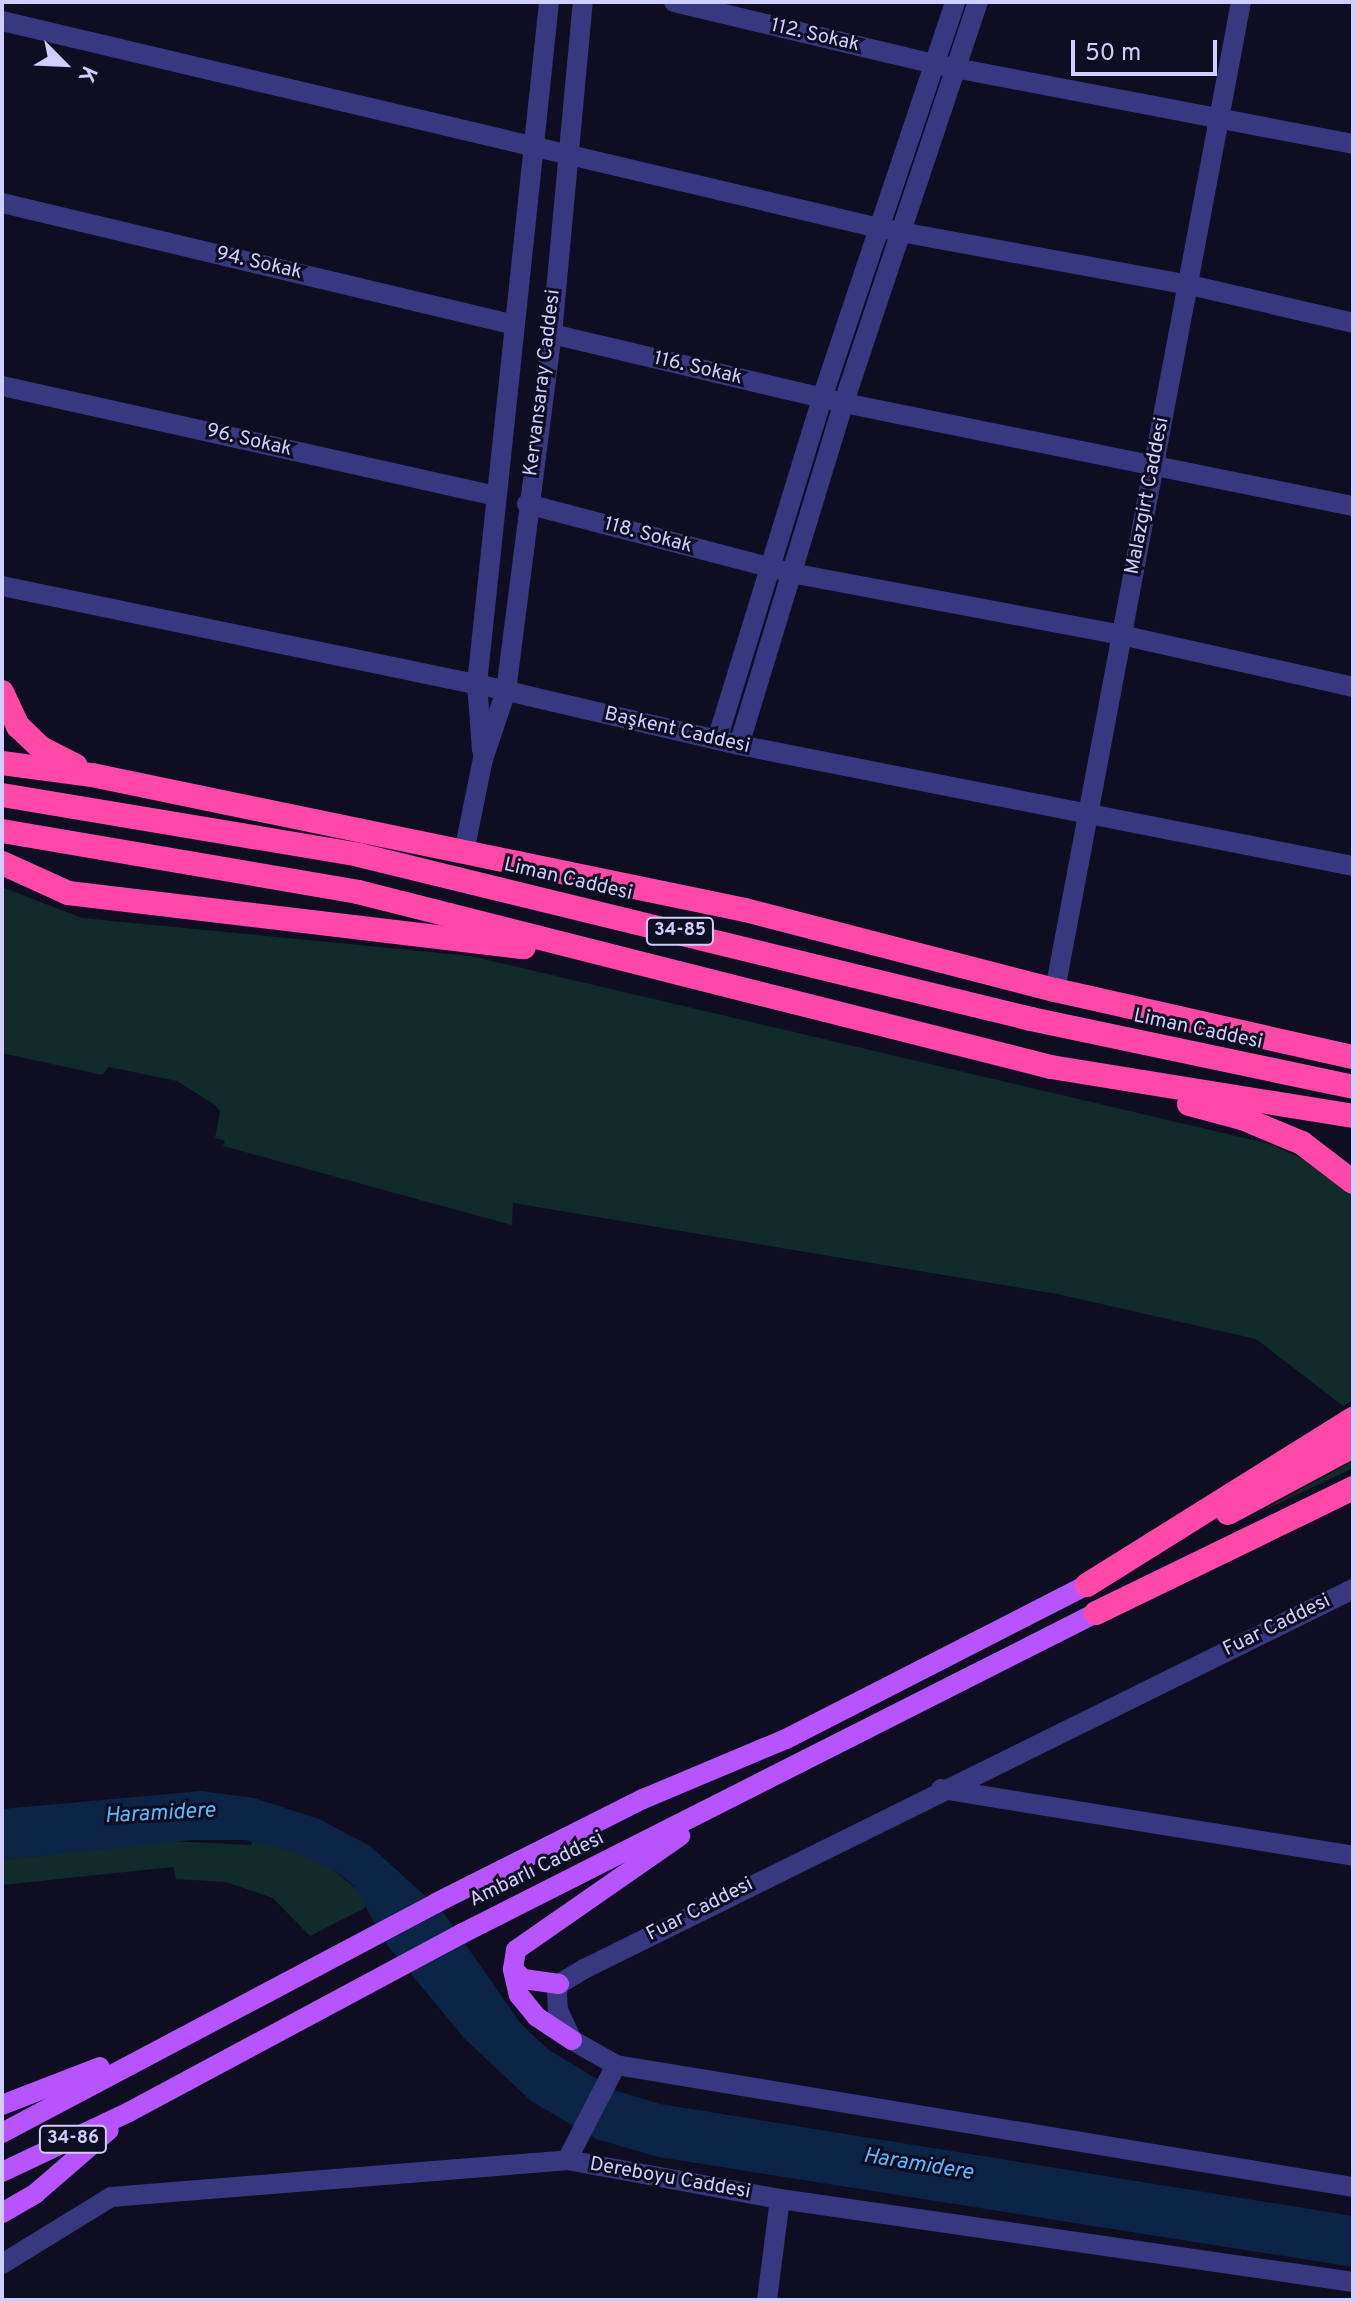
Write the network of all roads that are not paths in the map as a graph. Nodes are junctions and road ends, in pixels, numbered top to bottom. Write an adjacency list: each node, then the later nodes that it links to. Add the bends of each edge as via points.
1 (549, 2): 12 (street, Kervansaray Caddesi)
2 (583, 2): 13 (street, Kervansaray Caddesi)
3 (674, 2): 8 (street, 112. Sokak)
4 (955, 2): 8 (street)
5 (978, 2): 9 (street)
6 (1241, 2): 10 (street, Malazgirt Caddesi)
7 (2, 21): 12 (street)
8 (934, 64): 9 (street, 112. Sokak); 15 (street)
9 (956, 67): 10 (street, 112. Sokak); 16 (street)
10 (1219, 115): 11 (street, 112. Sokak); 17 (street, Malazgirt Caddesi)
11 (1353, 144)
12 (532, 148): 13 (street); 19 (street, Kervansaray Caddesi)
13 (566, 157): 15 (street); 20 (street, Kervansaray Caddesi)
14 (2, 203): 19 (street, 94. Sokak)
15 (879, 228): 16 (street); 22 (street)
16 (901, 232): 17 (street); 23 (street)
17 (1190, 285): 18 (street); 24 (street, Malazgirt Caddesi)
18 (1353, 323)
19 (515, 325): 25 (street, Kervansaray Caddesi)
20 (552, 334): 22 (street, 116. Sokak); 26 (street, Kervansaray Caddesi)
21 (2, 386): 25 (street, 96. Sokak)
22 (823, 398): 23 (street, 116. Sokak); 28 (street)
23 (844, 403): 24 (street, 116. Sokak); 29 (street)
24 (1154, 461): 27 (street, 116. Sokak); 31 (street, Malazgirt Caddesi)
25 (496, 496): 32 (street, Kervansaray Caddesi)
26 (527, 504): 28 (street, 118. Sokak); 34 (street, Kervansaray Caddesi)
27 (1353, 506)
28 (769, 567): 29 (street, 118. Sokak); 36 (street)
29 (791, 573): 31 (street, 118. Sokak); 37 (street)
30 (2, 586): 32 (street, Başkent Caddesi)
31 (1121, 635): 33 (street, 118. Sokak); 42 (street, Malazgirt Caddesi)
32 (477, 684): 34 (street, Başkent Caddesi); 38 (street, Kervansaray Caddesi)
33 (1353, 687)
34 (506, 691): 36 (street, Başkent Caddesi); 38 (street, Kervansaray Caddesi)
35 (2, 692): 40 (highway, via 18,726 41,748)
36 (717, 740): 37 (street, Başkent Caddesi)
37 (739, 745): 42 (street, Başkent Caddesi)
38 (483, 759): 44 (street, Kervansaray Caddesi)
39 (2, 763): 40 (highway)
40 (92, 775): 44 (highway)
41 (2, 795): 51 (highway, Liman Caddesi / 34-85, via 359,855 1031,1019)
42 (1088, 817): 46 (street, Başkent Caddesi); 48 (street, Malazgirt Caddesi)
43 (2, 831): 47 (highway, 34-85, via 358,892)
44 (464, 852): 48 (highway, via 745,910)
45 (2, 863): 47 (highway, via 68,893 314,919)
46 (1353, 866)
47 (704, 976): 50 (highway)
48 (1055, 990): 49 (highway)
49 (1353, 1057)
50 (1051, 1067): 52 (highway); 53 (highway, via 1242,1118 1302,1143)
51 (1353, 1087)
52 (1353, 1116)
53 (1353, 1182)
54 (1353, 1419): 57 (highway)
55 (1353, 1446): 57 (highway)
56 (1353, 1488): 59 (highway)
57 (1087, 1585): 66 (main road, Ambarlı Caddesi, via 786,1739 616,1813)
58 (1353, 1589): 60 (street, Fuar Caddesi)
59 (1096, 1613): 61 (main road, Ambarlı Caddesi)
60 (941, 1789): 62 (street); 64 (street, Fuar Caddesi)
61 (710, 1811): 63 (main road, via 643,1866 516,1950); 69 (main road, Ambarlı Caddesi, via 461,1934)
62 (1353, 1856)
63 (513, 1969): 64 (main road, via 530,1984); 65 (main road, via 519,1995 537,2017)
64 (559, 1984): 65 (street, via 558,2010)
65 (572, 2040): 67 (street)
66 (167, 2041): 68 (main road); 70 (main road, Ambarlı Caddesi)
67 (614, 2071): 71 (street); 73 (street)
68 (2, 2105)
69 (136, 2108): 72 (main road, Ambarlı Caddesi / 34-86); 75 (main road, via 36,2193)
70 (2, 2133)
71 (567, 2160): 74 (street, Dereboyu Caddesi); 76 (street, Dereboyu Caddesi, via 111,2197)
72 (2, 2172)
73 (1353, 2187)
74 (780, 2199): 77 (street, Dereboyu Caddesi); 78 (street)
75 (2, 2213)
76 (2, 2264)
77 (1353, 2282)
78 (767, 2300)

